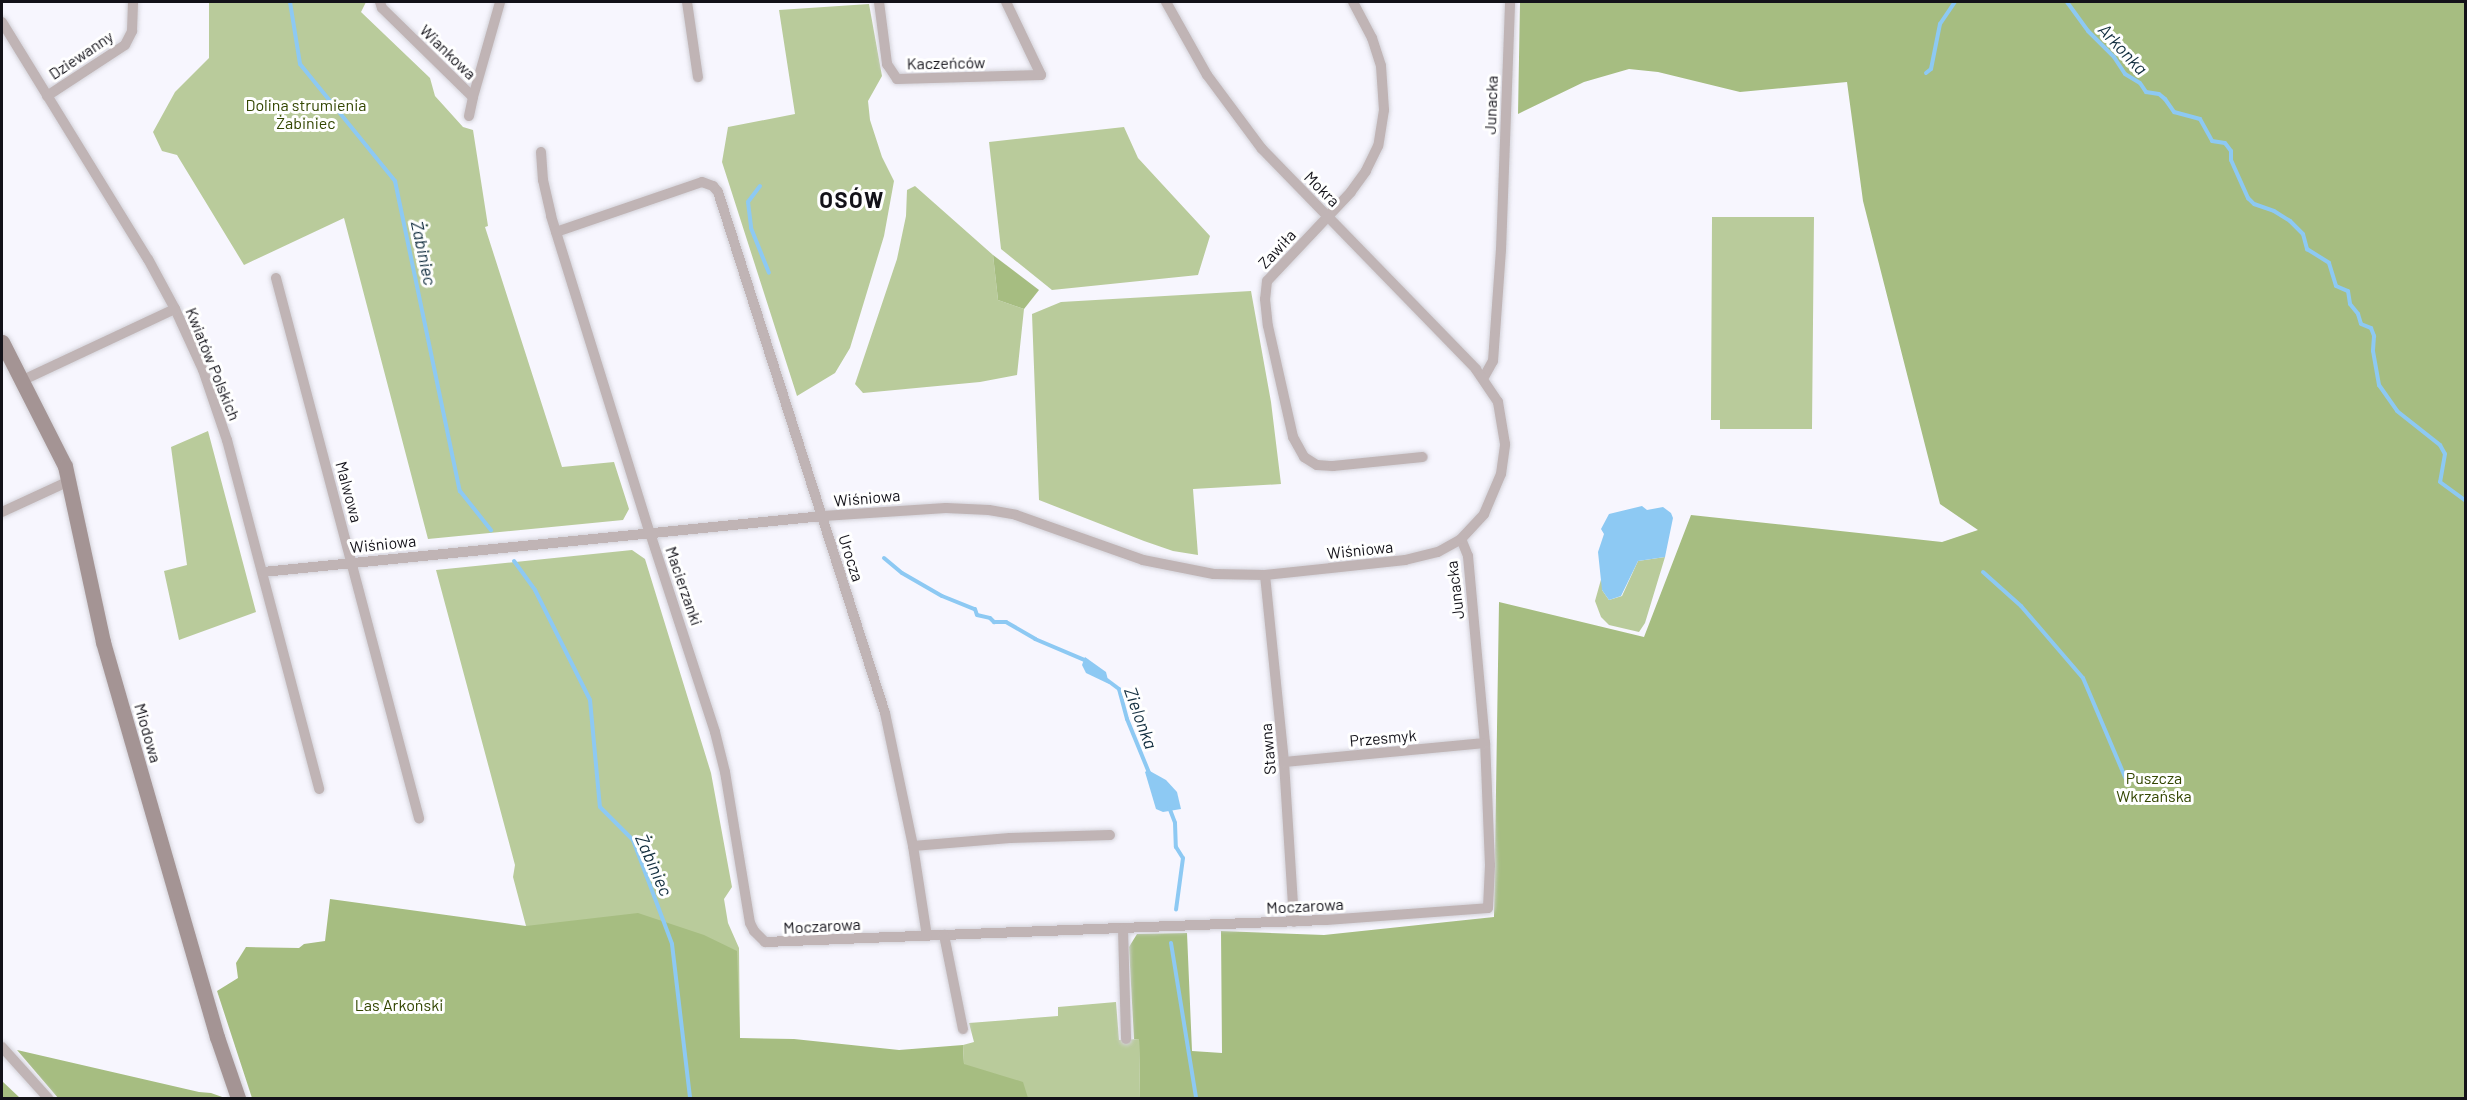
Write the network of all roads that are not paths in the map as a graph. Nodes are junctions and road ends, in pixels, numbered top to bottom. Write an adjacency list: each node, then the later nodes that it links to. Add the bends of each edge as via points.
1 (133, 2): 13 (street, Dziewanny, via 132,31 125,45)
2 (380, 2): 14 (street, Wiankowa)
3 (500, 2): 14 (street, Wiankowa)
4 (687, 2): 12 (street)
5 (879, 2): 6 (street, Kaczeńców); 7 (street, Kaczeńców, via 887,63 894,77 907,80 1041,75)
6 (884, 2)
7 (1006, 2)
8 (1166, 2): 17 (street, Mokra, via 1197,58 1241,123)
9 (1353, 2): 17 (street, Zawiła, via 1381,66 1383,123 1366,171)
10 (1510, 2): 22 (street, Junacka, via 1493,361)
11 (2, 22): 13 (street, Kwiatów Polskich)
12 (698, 77)
13 (47, 96): 20 (street, Kwiatów Polskich)
14 (473, 97): 15 (street, Wiankowa)
15 (469, 116)
16 (541, 152): 18 (street, Macierzanki, via 543,180)
17 (1328, 216): 22 (street, Mokra); 24 (street, Zawiła, via 1267,281 1268,326 1298,449 1310,462 1324,466)
18 (556, 232): 27 (street, Urocza, via 693,185 708,183 718,192); 28 (street, Macierzanki)
19 (276, 278): 30 (street, Malwowa)
20 (175, 309): 23 (street); 31 (street, Kwiatów Polskich, via 213,394)
21 (2, 342): 23 (street, Miodowa)
22 (1484, 377): 29 (street, Junacka, via 1502,413 1504,460 1491,501 1477,524)
23 (21, 381): 25 (street, Miodowa, via 62,457)
24 (1423, 457)
25 (69, 481): 26 (street); 49 (street, Miodowa, via 103,642 223,1058)
26 (2, 512)
27 (822, 516): 28 (street, Wiśniowa); 32 (street, Wiśniowa, via 919,508 989,510 1033,520 1164,565 1214,574); 38 (street, Urocza, via 885,713)
28 (650, 533): 30 (street, Wiśniowa); 44 (street, Macierzanki, via 721,752 750,922 759,938)
29 (1461, 539): 32 (street, Wiśniowa, via 1438,552 1416,558); 33 (street, Junacka, via 1468,556)
30 (352, 562): 31 (street, Wiśniowa); 36 (street, Malwowa)
31 (263, 572): 35 (street, Kwiatów Polskich)
32 (1265, 575): 34 (street, Stawna)
33 (1485, 743): 34 (street, Przesmyk); 39 (street, Junacka)
34 (1284, 762): 40 (street, Stawna)
35 (319, 789)
36 (419, 818)
37 (1110, 835): 38 (street)
38 (913, 846): 43 (street, Urocza)
39 (1488, 908): 40 (street, Moczarowa)
40 (1294, 922): 41 (street, Moczarowa)
41 (1123, 929): 42 (street, Moczarowa); 46 (street)
42 (944, 935): 43 (street, Moczarowa); 45 (street)
43 (927, 936): 44 (street, Moczarowa)
44 (774, 943)
45 (963, 1029)
46 (1126, 1039)
47 (2, 1047): 48 (street)
48 (48, 1098)
49 (238, 1098)

